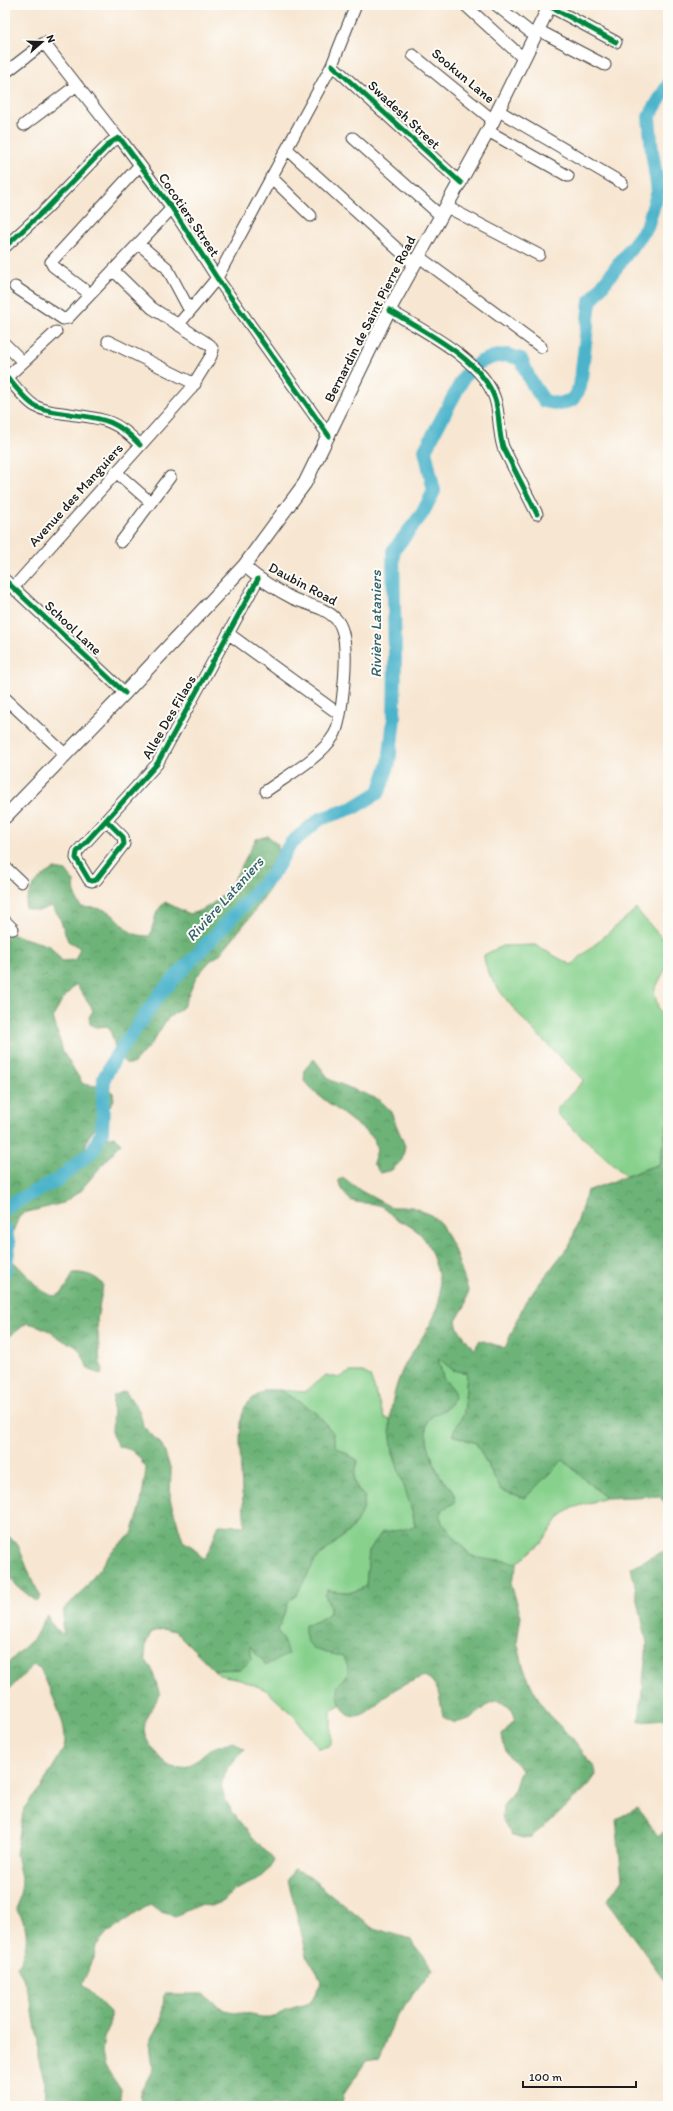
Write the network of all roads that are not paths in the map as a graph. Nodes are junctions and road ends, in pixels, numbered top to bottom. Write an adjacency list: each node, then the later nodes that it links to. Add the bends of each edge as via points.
1 (356, 5): 9 (street)
2 (465, 5): 8 (street)
3 (496, 5): 5 (street)
4 (550, 6): 5 (main road, Bernardin de Saint Pierre Road); 6 (street)
5 (536, 33): 8 (main road, Bernardin de Saint Pierre Road); 10 (street)
6 (616, 42)
7 (413, 55): 13 (street, Sookun Lane)
8 (524, 59): 13 (main road, Bernardin de Saint Pierre Road)
9 (332, 65): 17 (street); 21 (street, Swadesh Street)
10 (604, 65)
11 (5, 73): 12 (street, Cocotiers Street, via 44,44)
12 (77, 85): 14 (street); 15 (street, Cocotiers Street)
13 (494, 121): 19 (street); 21 (main road, Bernardin de Saint Pierre Road); 22 (street)
14 (24, 125)
15 (118, 138): 18 (street, Cocotiers Street); 27 (street)
16 (353, 138): 24 (street)
17 (287, 149): 20 (street); 29 (street)
18 (140, 165): 23 (street, Cocotiers Street); 33 (street, via 51,262)
19 (568, 176)
20 (271, 177): 25 (street); 31 (street)
21 (461, 183): 24 (main road, Bernardin de Saint Pierre Road)
22 (622, 183)
23 (172, 208): 26 (street); 31 (street, Cocotiers Street)
24 (444, 211): 28 (street); 29 (main road, Bernardin de Saint Pierre Road)
25 (312, 216)
26 (139, 244): 30 (street); 35 (street, via 167,268)
27 (5, 246)
28 (539, 255)
29 (416, 260): 34 (main road, Bernardin de Saint Pierre Road); 40 (street)
30 (114, 271): 33 (street); 36 (street, via 152,308)
31 (217, 278): 35 (street); 44 (street, Cocotiers Street)
32 (15, 287): 33 (street, via 64,319 68,318)
33 (90, 294)
34 (389, 310): 44 (main road, Bernardin de Saint Pierre Road); 49 (street, via 467,359 480,372 494,397 503,447)
35 (190, 311): 36 (street)
36 (179, 324): 43 (street, Avenue des Manguiers, via 210,345 213,350)
37 (56, 332): 41 (street)
38 (108, 341): 43 (street)
39 (5, 344): 41 (street)
40 (541, 347)
41 (22, 362): 42 (street)
42 (6, 378): 45 (street, via 35,406 117,424)
43 (192, 387): 45 (street, Avenue des Manguiers)
44 (329, 436): 51 (main road, Bernardin de Saint Pierre Road, via 305,483)
45 (140, 445): 46 (street, Avenue des Manguiers)
46 (116, 472): 48 (street); 54 (street, Avenue des Manguiers)
47 (170, 477): 48 (street)
48 (150, 502): 50 (street)
49 (537, 514)
50 (121, 542)
51 (244, 566): 52 (street, Daubin Road); 56 (main road, Bernardin de Saint Pierre Road)
52 (258, 579): 55 (street, Allee Des Filaos); 58 (street, Daubin Road, via 293,598 328,612 337,620 342,630 345,650)
53 (5, 580): 54 (street, School Lane)
54 (13, 588): 56 (street, School Lane)
55 (229, 634): 58 (street); 62 (street, Allee Des Filaos, via 157,764)
56 (125, 693): 59 (main road, Bernardin de Saint Pierre Road)
57 (5, 698): 59 (street)
58 (339, 714): 60 (street, Daubin Road, via 335,734 321,750)
59 (66, 755): 61 (main road, Bernardin de Saint Pierre Road)
60 (266, 791)
61 (5, 817)
62 (106, 821): 62 (street, Allee Des Filaos, via 77,852 76,858 89,880 96,880 124,844 123,837)
63 (5, 867): 64 (street)
64 (21, 882)

